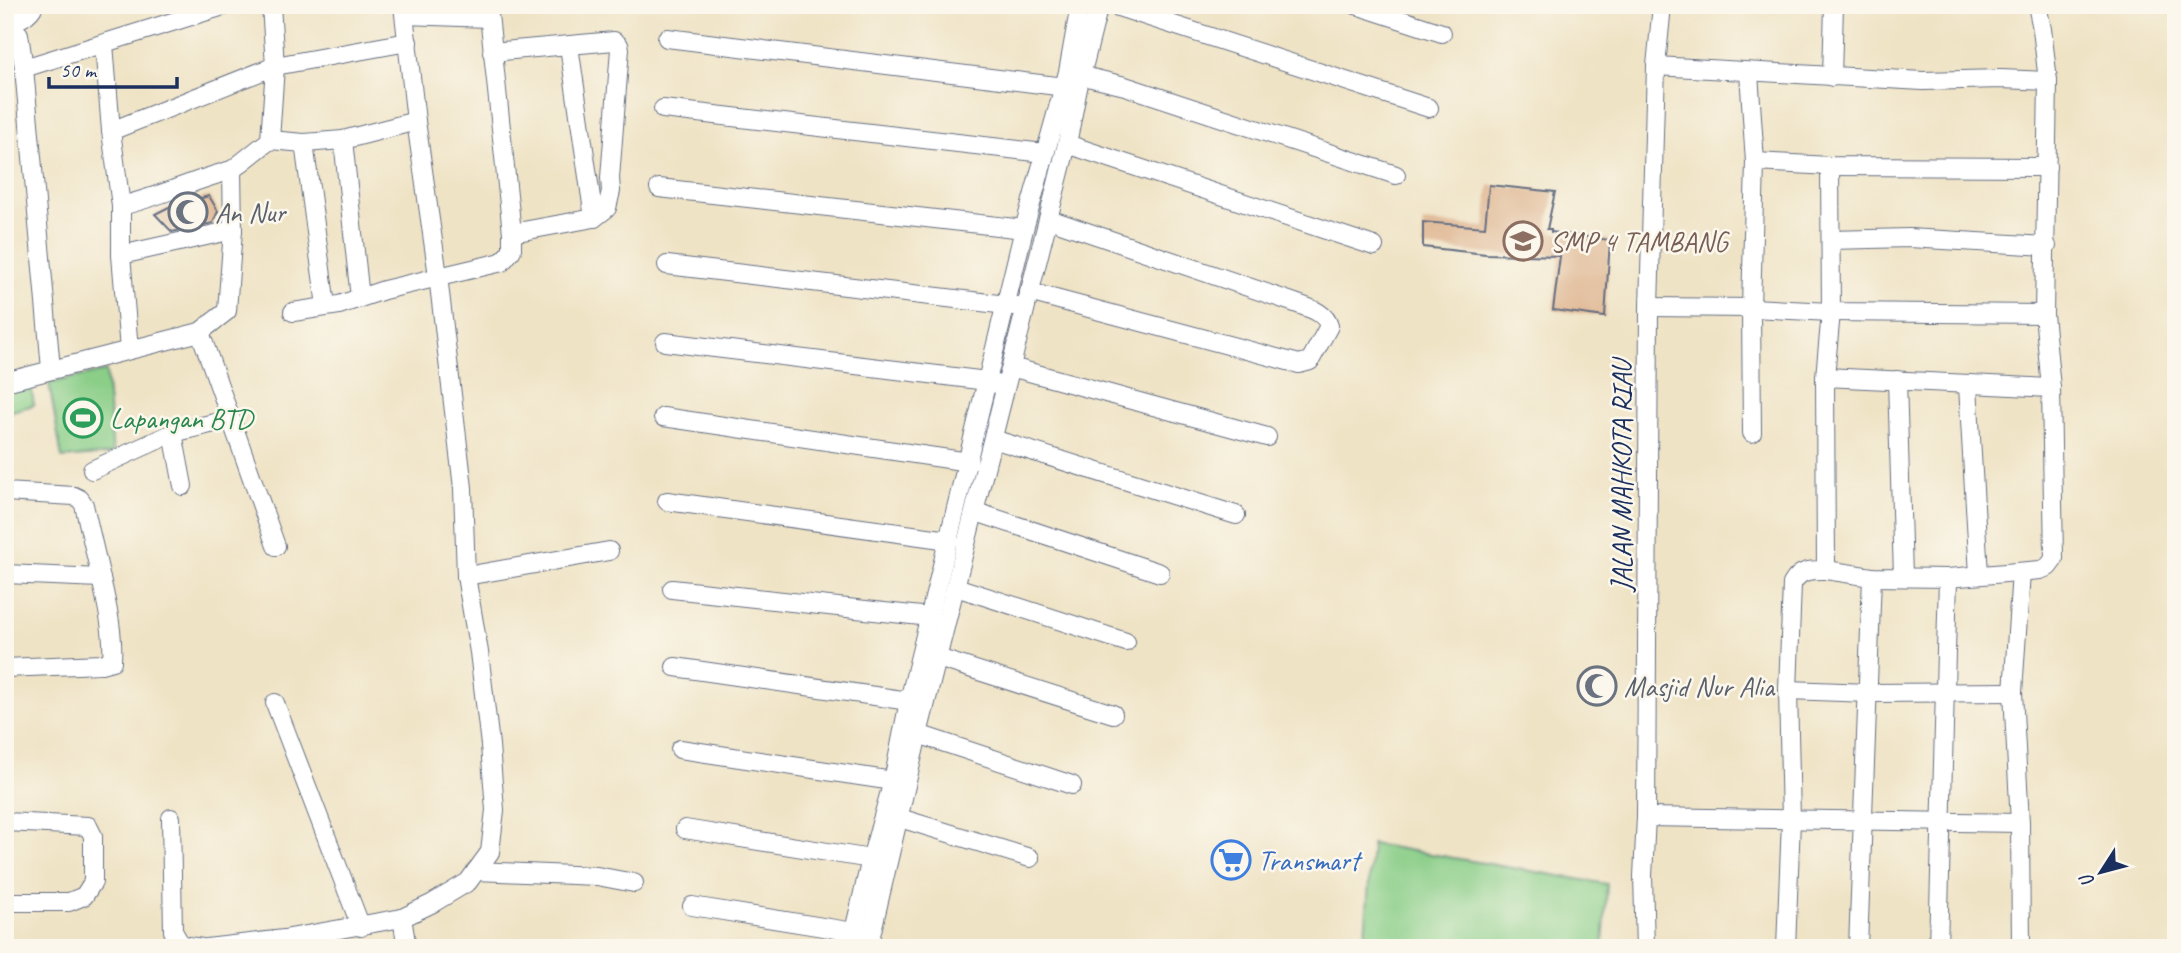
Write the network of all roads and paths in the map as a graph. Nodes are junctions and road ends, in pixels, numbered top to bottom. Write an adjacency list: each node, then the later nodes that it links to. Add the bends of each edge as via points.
1 (34, 5): 13 (street)
2 (227, 5): 17 (street)
3 (271, 5): 20 (street)
4 (1079, 5): 25 (street)
5 (1099, 5): 25 (street)
6 (1112, 5): 27 (street)
7 (1356, 5): 14 (street)
8 (1662, 5): 21 (street, JALAN MAHKOTA RIAU)
9 (1834, 5): 24 (street)
10 (2037, 5): 26 (street)
11 (404, 10): 12 (street); 16 (street)
12 (488, 12): 19 (street)
13 (12, 29): 22 (street)
14 (1442, 33)
15 (667, 38): 25 (street)
16 (408, 42): 20 (street); 29 (street)
17 (104, 44): 22 (street); 30 (street)
18 (569, 46): 19 (street); 43 (street); 43 (street, via 614,41 620,50 610,203)
19 (492, 52): 47 (street)
20 (275, 66): 30 (street); 31 (street)
21 (1656, 66): 23 (street); 58 (street, JALAN MAHKOTA RIAU)
22 (24, 68): 67 (street)
23 (1749, 72): 24 (street); 36 (street)
24 (1832, 76): 26 (street)
25 (1072, 80): 34 (street); 35 (street); 40 (street, via 1125,86)
26 (2048, 80): 38 (street)
27 (1429, 108)
28 (663, 109): 35 (street)
29 (416, 121): 32 (street); 53 (street)
30 (111, 131): 42 (street)
31 (270, 140): 33 (street); 39 (street)
32 (343, 140): 33 (street); 54 (street)
33 (304, 143): 57 (street)
34 (1067, 144): 44 (street); 49 (street)
35 (1044, 153): 45 (street)
36 (1755, 162): 37 (street); 59 (street)
37 (1830, 166): 38 (street); 48 (street)
38 (2047, 167): 50 (street)
39 (232, 170): 42 (street); 46 (street)
40 (1396, 175)
41 (659, 188): 45 (street)
42 (121, 206): 51 (street)
43 (594, 218): 47 (street)
44 (1049, 219): 55 (street); 55 (street, via 1295,303 1318,312 1329,326 1310,361 1300,364)
45 (1024, 229): 56 (street)
46 (233, 230): 51 (street); 63 (street, via 227,311)
47 (512, 233): 53 (street, via 512,250 502,262)
48 (1831, 240): 50 (street, via 1909,238); 61 (street)
49 (1374, 246)
50 (2047, 246): 62 (street)
51 (121, 255): 65 (street)
52 (667, 265): 56 (street)
53 (439, 276): 54 (street); 96 (street, via 463,488)
54 (360, 298): 57 (street)
55 (1027, 300): 56 (street); 66 (street)
56 (1006, 303): 71 (street)
57 (326, 306): 60 (street)
58 (1649, 307): 59 (street); 120 (street, JALAN MAHKOTA RIAU)
59 (1751, 308): 61 (street); 78 (street)
60 (293, 312)
61 (1831, 312): 62 (street); 68 (street)
62 (2044, 314): 74 (street)
63 (200, 332): 65 (street); 76 (street)
64 (665, 341): 71 (street)
65 (129, 350): 67 (street)
66 (1011, 367): 73 (street); 79 (street)
67 (51, 369): 70 (street)
68 (1825, 377): 69 (street); 91 (street)
69 (1897, 380): 72 (street); 97 (street)
70 (5, 382)
71 (987, 382): 73 (street); 81 (street)
72 (1968, 386): 74 (street); 95 (street)
73 (1006, 388): 80 (street)
74 (2051, 388): 92 (street, via 2054,559 2048,567)
75 (663, 417): 81 (street)
76 (231, 419): 77 (street); 89 (street)
77 (173, 433): 82 (street); 83 (street)
78 (1752, 433)
79 (1267, 437)
80 (993, 439): 86 (street); 87 (street)
81 (969, 462): 88 (street)
82 (92, 470)
83 (183, 486)
84 (5, 492): 99 (street, via 80,499)
85 (667, 500): 88 (street)
86 (976, 512): 93 (street); 101 (street)
87 (1236, 515)
88 (949, 540): 103 (street)
89 (276, 547)
90 (609, 551): 96 (street)
91 (1826, 570): 98 (street); 108 (street, via 1806,571 1792,584)
92 (2021, 572): 95 (street); 109 (street)
93 (1160, 573)
94 (5, 574): 99 (street)
95 (1979, 575): 100 (street)
96 (466, 576): 130 (street, via 481,666 495,810 490,852)
97 (1903, 576): 98 (street); 100 (street)
98 (1872, 577): 110 (street)
99 (101, 578): 107 (street, via 112,661)
100 (1948, 578): 111 (street)
101 (956, 587): 104 (street); 105 (street)
102 (672, 589): 103 (street)
103 (930, 617): 112 (street)
104 (1126, 642)
105 (938, 657): 114 (street); 115 (street)
106 (675, 667): 112 (street)
107 (5, 668)
108 (1788, 690): 110 (street); 122 (street)
109 (2013, 692): 111 (street); 126 (street)
110 (1869, 693): 111 (street); 123 (street)
111 (1944, 693): 125 (street)
112 (909, 701): 115 (street)
113 (275, 703): 135 (street)
114 (1113, 714)
115 (912, 741): 117 (street); 118 (street); 119 (street)
116 (680, 749): 117 (street)
117 (893, 781): 119 (street)
118 (1072, 785)
119 (892, 816): 128 (street); 129 (street); 140 (street)
120 (1646, 817): 122 (street); 141 (street, JALAN MAHKOTA RIAU)
121 (171, 818): 137 (street, via 173,931 181,945)
122 (1791, 820): 123 (street); 142 (street)
123 (1864, 821): 125 (street); 143 (street)
124 (5, 822): 132 (street, via 88,826 93,836 93,883 84,896 69,902)
125 (1942, 822): 126 (street); 144 (street)
126 (2020, 823): 145 (street)
127 (685, 829): 129 (street)
128 (1030, 858)
129 (870, 859): 136 (street)
130 (476, 871): 131 (street, via 597,876); 134 (street, via 468,882)
131 (634, 883)
132 (5, 902)
133 (692, 906): 136 (street)
134 (402, 918): 135 (street); 139 (street)
135 (361, 926): 138 (street)
136 (852, 940)
137 (202, 948)
138 (207, 948)
139 (407, 948)
140 (868, 948)
141 (1646, 948)
142 (1786, 948)
143 (1858, 948)
144 (1938, 948)
145 (2021, 948)

